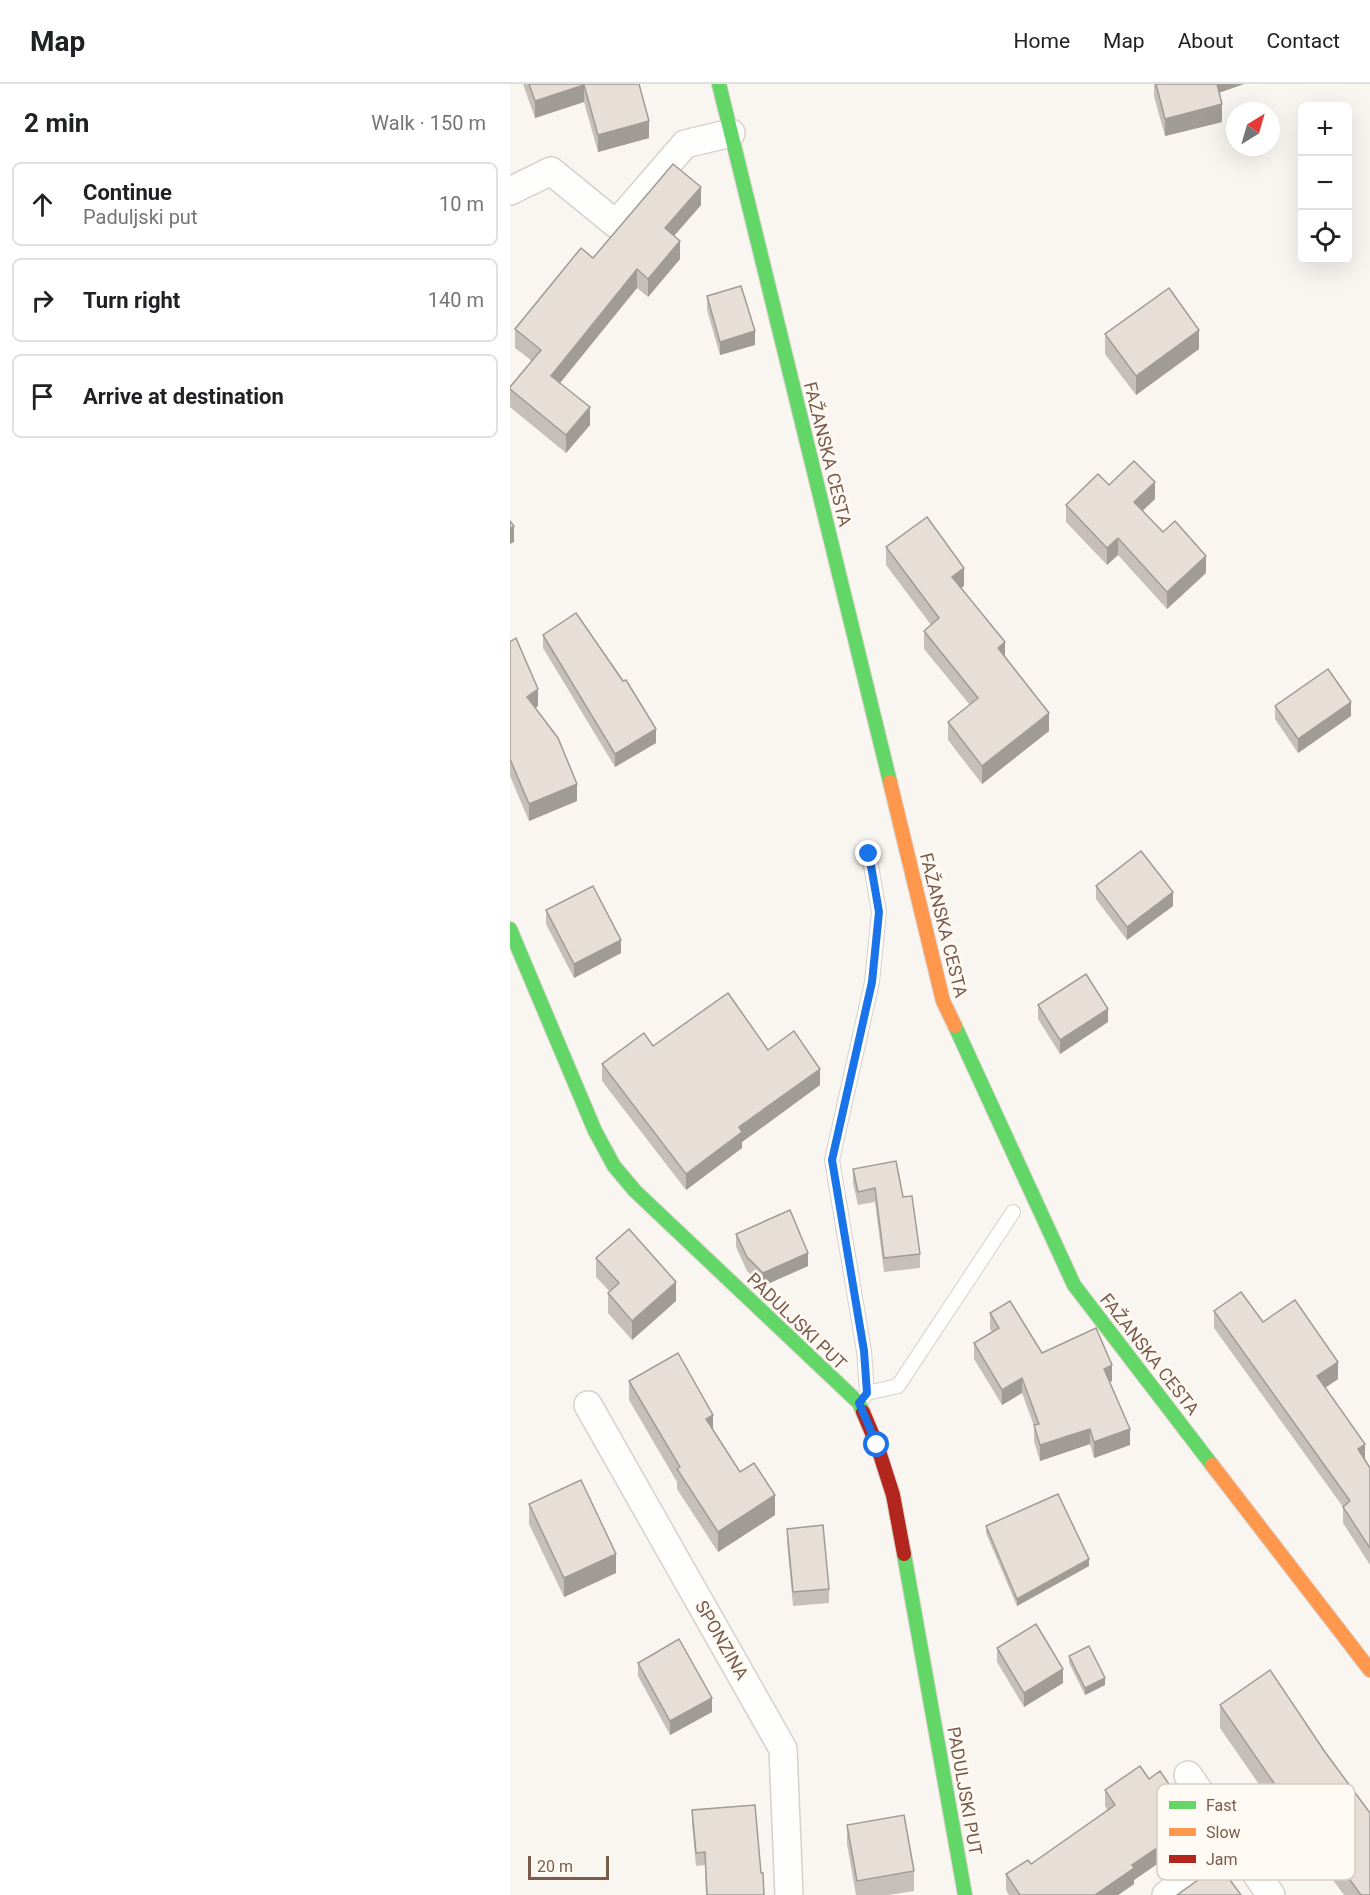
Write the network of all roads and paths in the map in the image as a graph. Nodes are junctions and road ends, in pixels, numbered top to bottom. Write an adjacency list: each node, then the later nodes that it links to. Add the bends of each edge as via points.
1 (719, 84): 2 (main road, FAŽANSKA CESTA)
2 (731, 133): 3 (street, via 686,144 616,224 551,171); 9 (main road, FAŽANSKA CESTA, via 944,1001 1074,1285)
3 (510, 191)
4 (869, 854): 7 (lane, via 879,912 872,982 832,1160 864,1351)
5 (510, 929): 7 (main road, PADULJSKI PUT, via 594,1131 614,1166 635,1191)
6 (1013, 1212): 7 (lane, via 898,1386)
7 (863, 1398): 15 (main road, PADULJSKI PUT, via 893,1495)
8 (588, 1405): 14 (street, SPONZINA, via 783,1749)
9 (1370, 1670)
10 (1188, 1775): 11 (street)
11 (1194, 1784)
12 (1187, 1880): 16 (street)
13 (1260, 1880): 17 (street)
14 (789, 1895)
15 (965, 1895)
16 (1166, 1895)
17 (1271, 1895)

